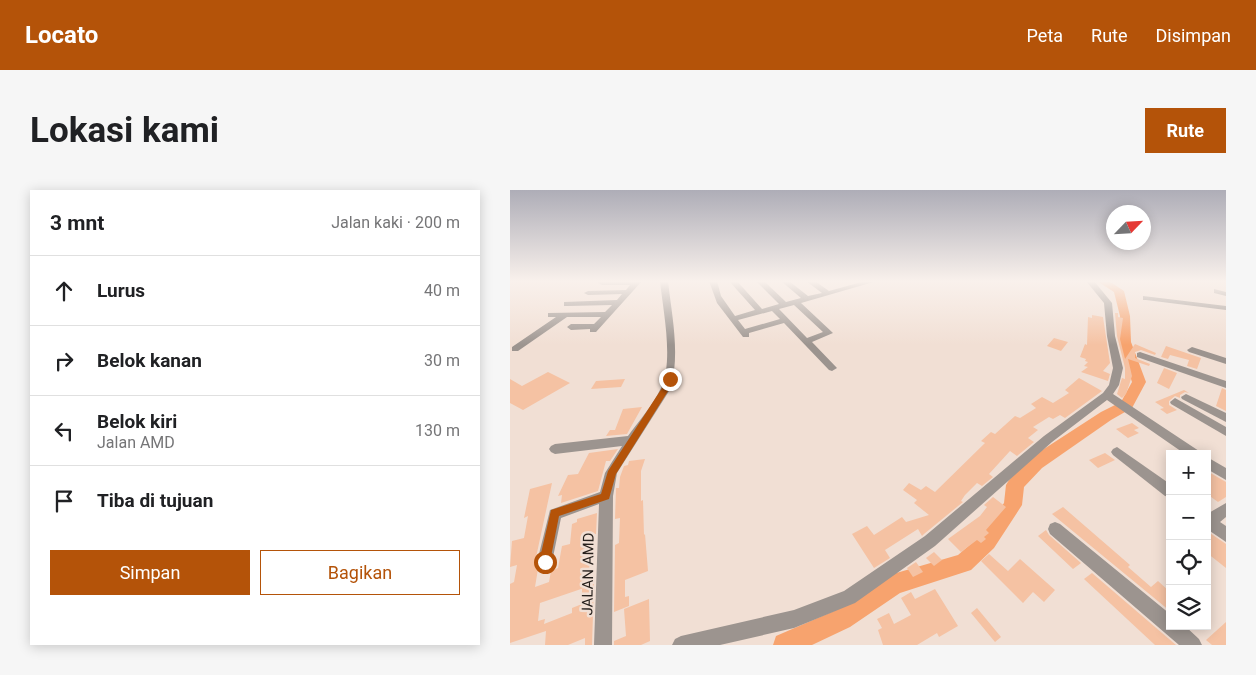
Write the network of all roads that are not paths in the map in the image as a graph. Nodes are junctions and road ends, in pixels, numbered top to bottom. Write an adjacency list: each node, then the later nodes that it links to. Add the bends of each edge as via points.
1 (612, 302): 10 (street)
2 (618, 302): 15 (street)
3 (666, 302): 32 (street, JALAN AMD, via 671,373 666,388)
4 (721, 302): 17 (street)
5 (751, 302): 13 (street)
6 (776, 302): 11 (street)
7 (795, 302): 11 (street); 20 (street, via 830,333)
8 (1107, 302): 28 (street, via 1118,368)
9 (1180, 302): 12 (street)
10 (567, 304)
11 (779, 307): 13 (street); 18 (street)
12 (1226, 308)
13 (760, 312): 17 (street)
14 (565, 314): 15 (street); 16 (street); 21 (street)
15 (608, 314): 19 (street, via 594,328)
16 (550, 315)
17 (733, 319): 18 (street, via 744,334)
18 (785, 320): 20 (street)
19 (571, 327)
20 (806, 341): 25 (street)
21 (516, 349)
22 (1192, 350): 24 (street)
23 (1140, 355): 26 (street)
24 (1226, 361)
25 (832, 368)
26 (1226, 385)
27 (1186, 396): 30 (street)
28 (1110, 397): 34 (street); 49 (street, via 1048,439 930,540 849,597 794,619)
29 (1175, 402): 31 (street)
30 (1226, 418)
31 (1226, 432)
32 (632, 440): 33 (street); 39 (street, JALAN AMD, via 611,473)
33 (556, 450)
34 (1189, 450)
35 (1117, 452): 38 (street)
36 (1211, 465): 37 (street)
37 (1226, 475)
38 (1166, 489)
39 (606, 496): 45 (street, via 555,514); 48 (street, JALAN AMD)
40 (1226, 509): 41 (street)
41 (1211, 519)
42 (1211, 523): 44 (street)
43 (1056, 529): 46 (street)
44 (1226, 535)
45 (545, 562)
46 (1166, 623)
47 (1175, 630): 50 (street)
48 (603, 645)
49 (681, 645)
50 (1193, 645)

